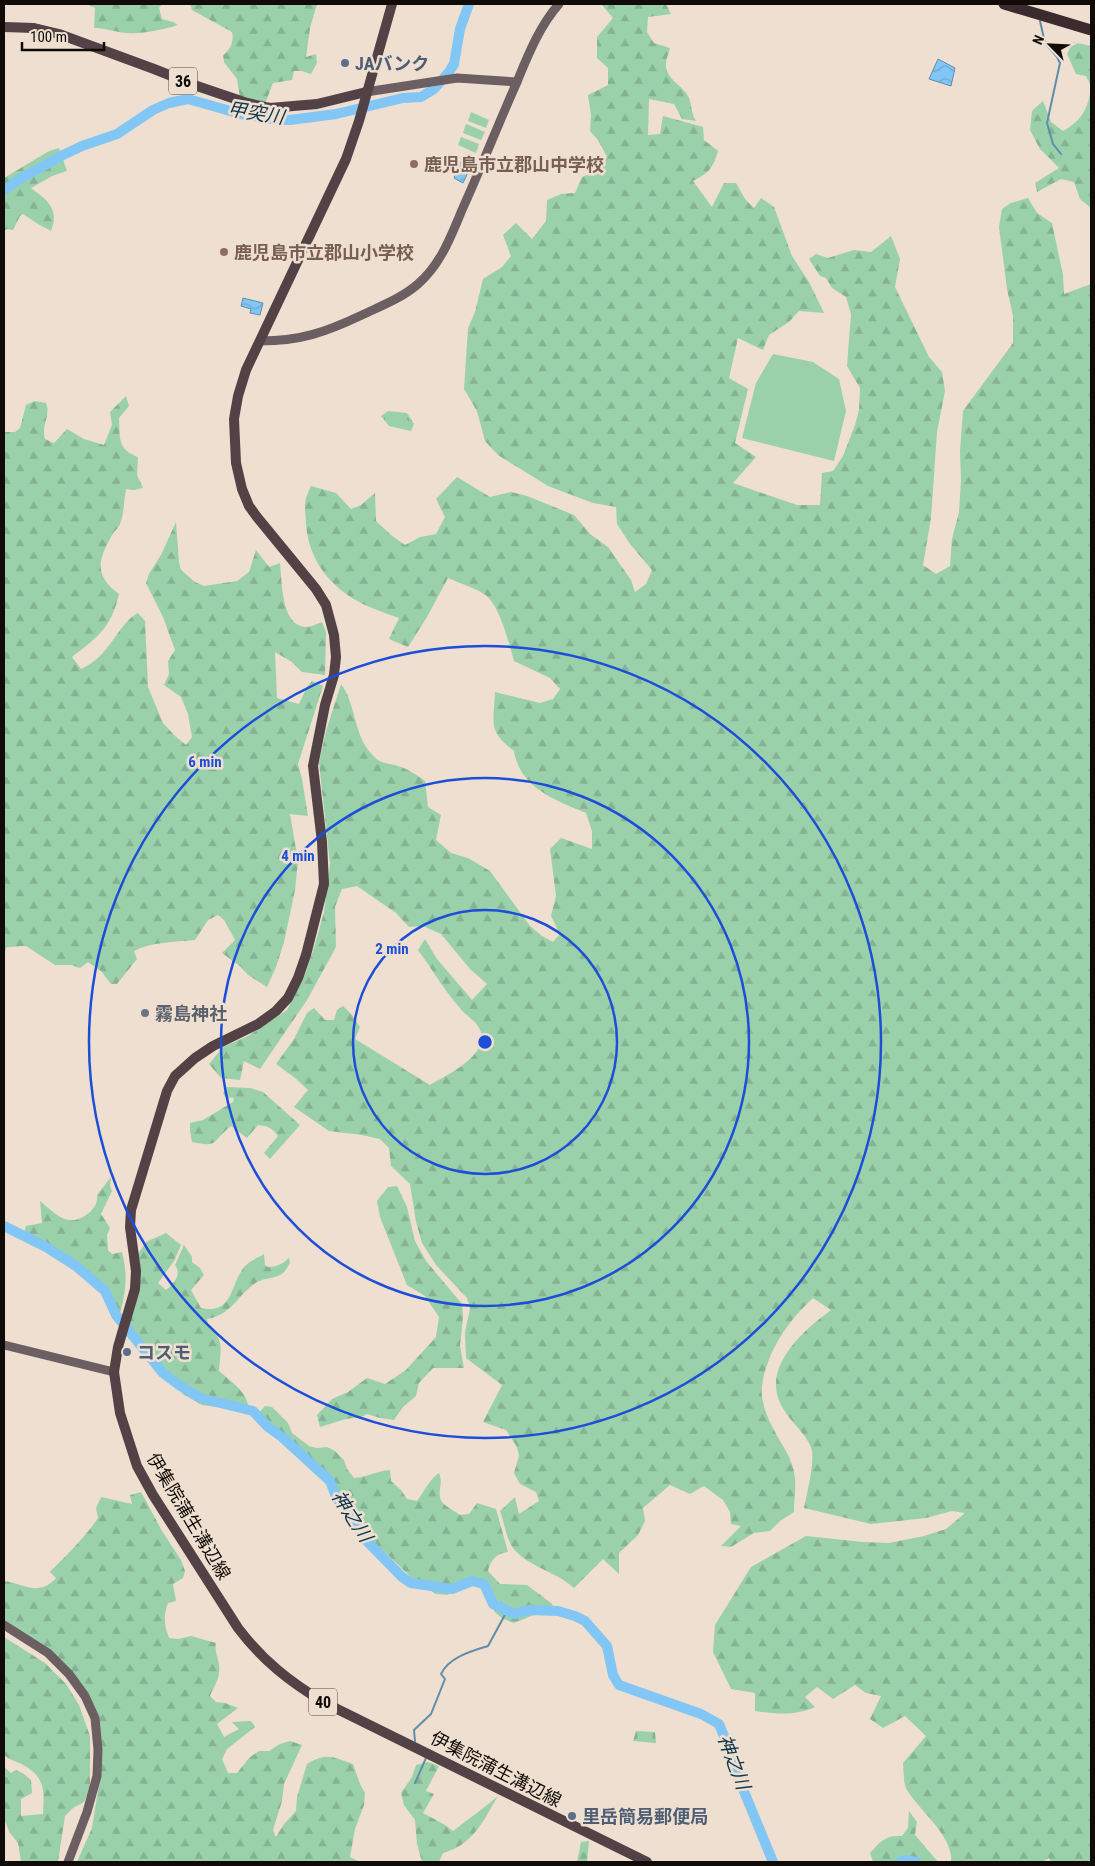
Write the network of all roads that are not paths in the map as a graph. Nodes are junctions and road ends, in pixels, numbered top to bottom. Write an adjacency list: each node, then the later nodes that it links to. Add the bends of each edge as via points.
1 (392, 4): 7 (main road, 伊集院蒲生溝辺線 / 40)
2 (559, 4): 6 (street, via 538,34)
3 (1004, 4): 5 (highway)
4 (4, 27): 7 (main road, 36, via 34,28 59,34 227,97 270,108 317,104)
5 (1091, 30)
6 (517, 82): 7 (street, via 457,78); 8 (street, via 445,248 436,265 418,284 386,305 307,338)
7 (366, 92): 8 (main road, 伊集院蒲生溝辺線 / 40, via 337,182)
8 (260, 341): 10 (main road, 伊集院蒲生溝辺線 / 40, via 246,370 236,407 234,436 238,475 249,506 326,605 334,635 334,675 313,766 324,884 306,955 288,998 258,1024 195,1058 175,1076 167,1090 131,1210 135,1289 122,1330)
9 (4, 1345): 10 (street)
10 (114, 1372): 13 (main road, 伊集院蒲生溝辺線 / 40, via 120,1412 138,1466 238,1628 273,1667 295,1685 332,1707)
11 (4, 1625): 12 (street, via 48,1653 69,1674 96,1718 96,1776 87,1812)
12 (68, 1862)
13 (647, 1862)

